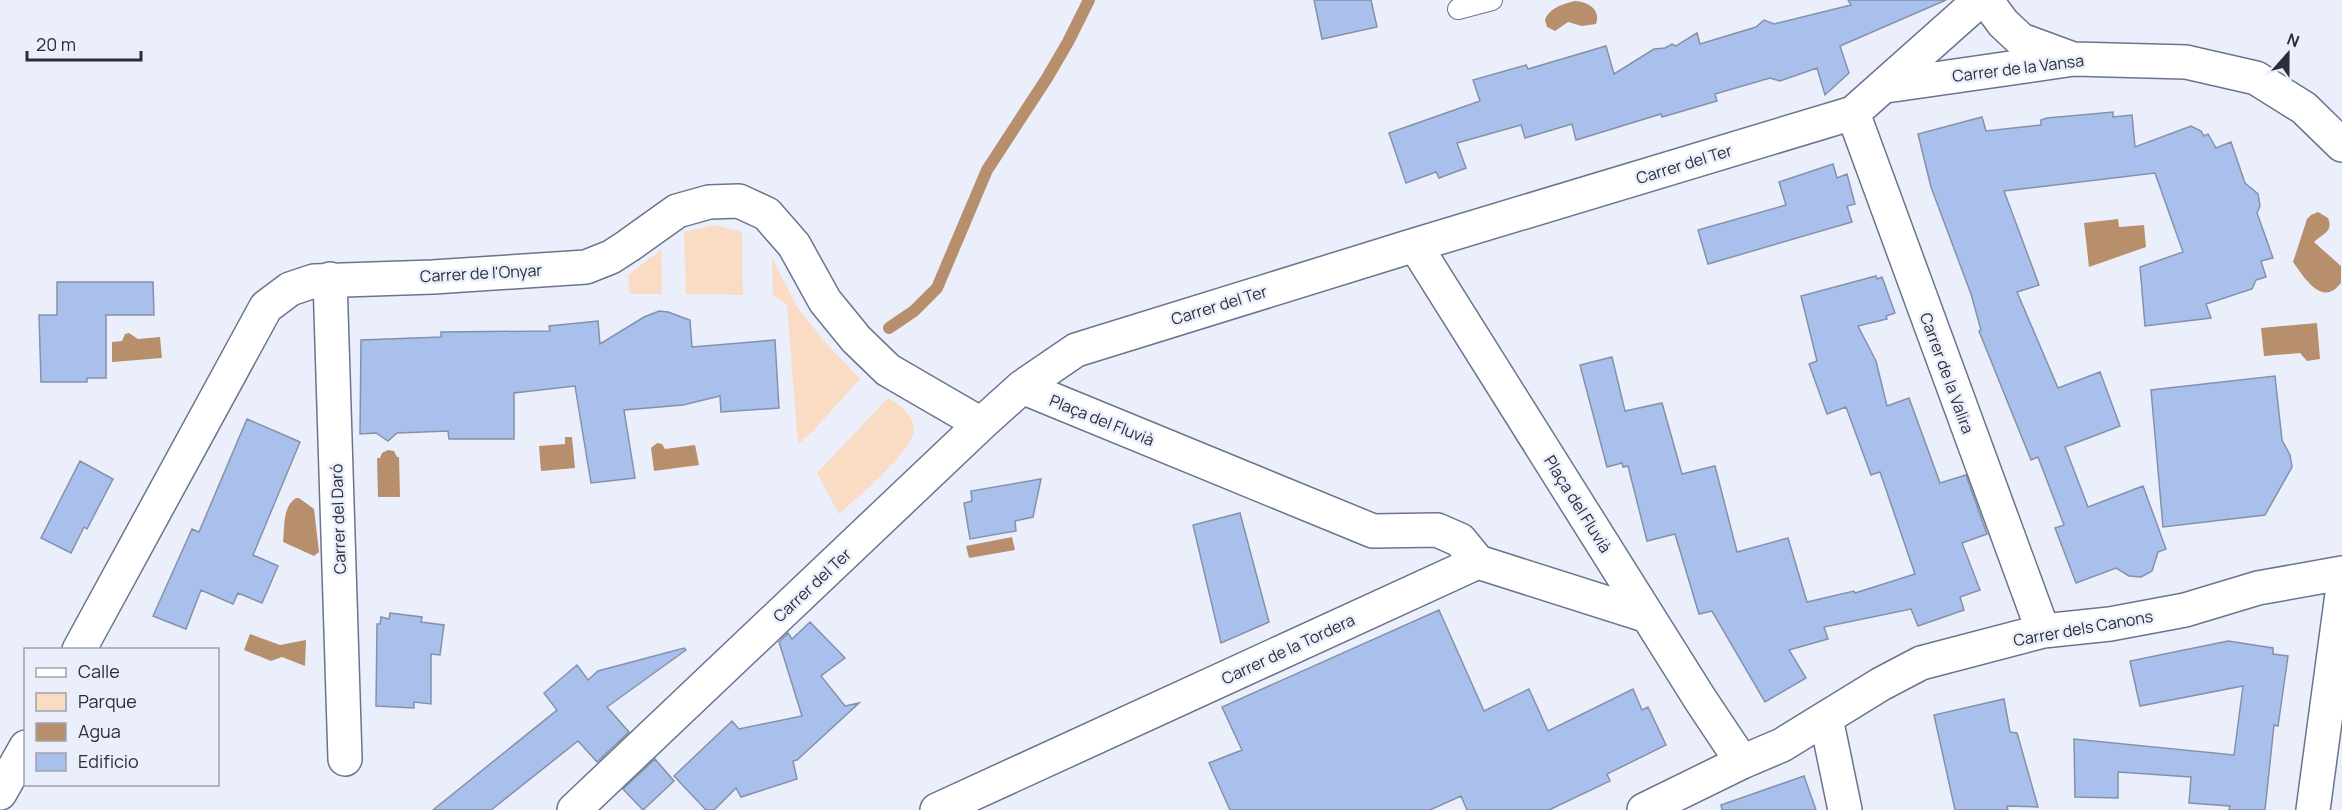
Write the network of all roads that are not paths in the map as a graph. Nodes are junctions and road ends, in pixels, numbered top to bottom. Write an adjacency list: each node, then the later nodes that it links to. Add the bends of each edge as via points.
1 (1492, 0): 4 (lane)
2 (1980, 0): 6 (street, Carrer del Ter)
3 (1986, 0): 5 (street, via 2021,40)
4 (1458, 9)
5 (2074, 60): 6 (street, Carrer de la Vansa); 8 (street, Carrer de la Vansa, via 2186,62 2256,78 2304,108)
6 (1886, 86): 7 (street, Carrer del Ter)
7 (1853, 113): 9 (street, Carrer del Ter); 17 (street, Carrer de la Valira)
8 (2342, 145)
9 (1415, 245): 11 (street, Carrer del Ter, via 1076,350); 16 (street, Plaça del Fluvià)
10 (330, 279): 12 (street, Carrer de l'Onyar, via 586,267 619,252 676,211 709,202 739,201 767,214 794,245 825,301 888,370); 18 (street, Carrer de l'Onyar, via 290,289 266,307); 21 (street, Carrer del Daró)
11 (1022, 387): 12 (street, Carrer del Ter); 13 (street, Plaça del Fluvià, via 1373,531 1437,530 1460,540)
12 (981, 424): 24 (street, Carrer del Ter)
13 (1478, 562): 16 (street); 25 (street, Carrer de la Tordera)
14 (2342, 573): 17 (street, Carrer dels Canons, via 2258,588 2175,612)
15 (2342, 594): 28 (street)
16 (1648, 616): 22 (street, Plaça del Fluvià)
17 (2043, 631): 19 (street, Carrer dels Canons, via 1922,663)
18 (80, 648)
19 (1826, 718): 22 (street, Carrer dels Canons, via 1782,745); 27 (street)
20 (24, 751): 23 (street)
21 (345, 759)
22 (1742, 762): 26 (street, Carrer dels Canons)
23 (0, 793)
24 (574, 810)
25 (937, 810)
26 (1644, 810)
27 (1845, 810)
28 (2313, 810)

